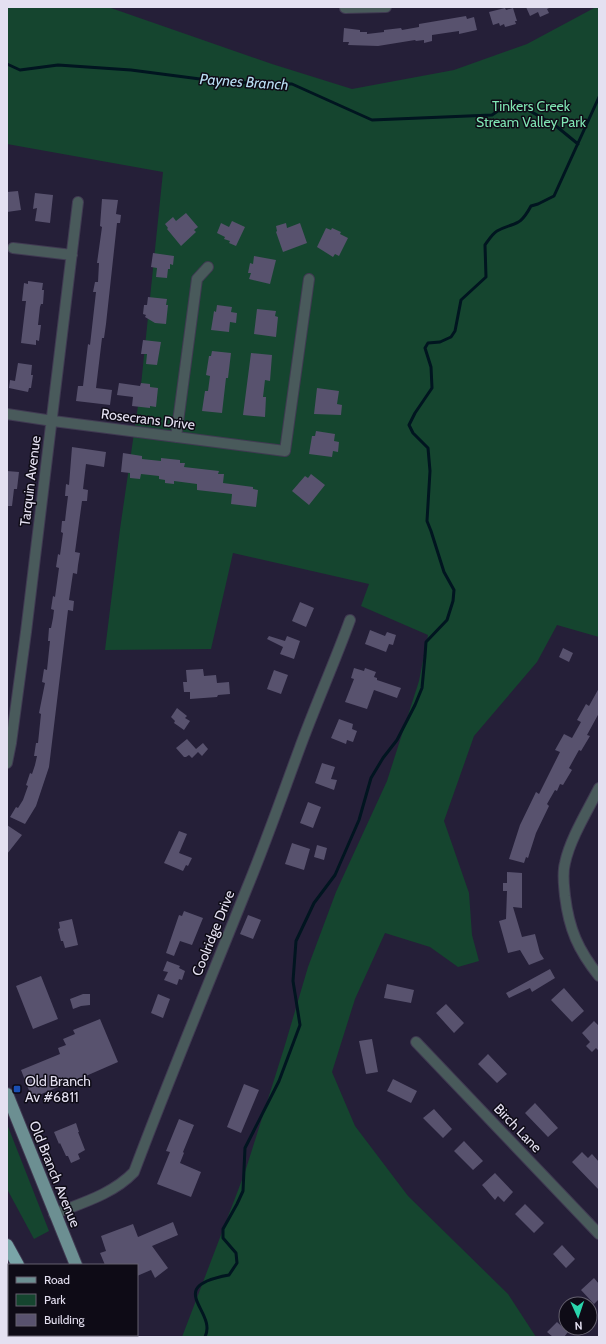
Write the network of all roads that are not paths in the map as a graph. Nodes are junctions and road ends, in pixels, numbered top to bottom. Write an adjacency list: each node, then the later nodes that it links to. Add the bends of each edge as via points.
1 (386, 7): 2 (street)
2 (345, 8)
3 (78, 202): 5 (street, Tarquin Avenue)
4 (13, 248): 5 (street)
5 (72, 254): 9 (street, Tarquin Avenue)
6 (208, 267): 10 (street, via 197,279)
7 (309, 278): 10 (street, Rosecrans Drive, via 285,451)
8 (7, 414): 9 (street, Rosecrans Drive)
9 (52, 421): 10 (street, Rosecrans Drive); 12 (street, Tarquin Avenue)
10 (176, 436)
11 (350, 620): 17 (street, Coolridge Drive, via 247,889 134,1172 124,1182 100,1195)
12 (7, 763)
13 (599, 788): 14 (street, via 568,852 563,873 568,916 574,937 585,958)
14 (599, 976)
15 (416, 1042): 18 (street, Birch Lane)
16 (7, 1094): 17 (main road, Old Branch Avenue)
17 (54, 1214): 21 (main road, Old Branch Avenue)
18 (599, 1234)
19 (7, 1245): 20 (highway)
20 (17, 1264)
21 (76, 1264)

